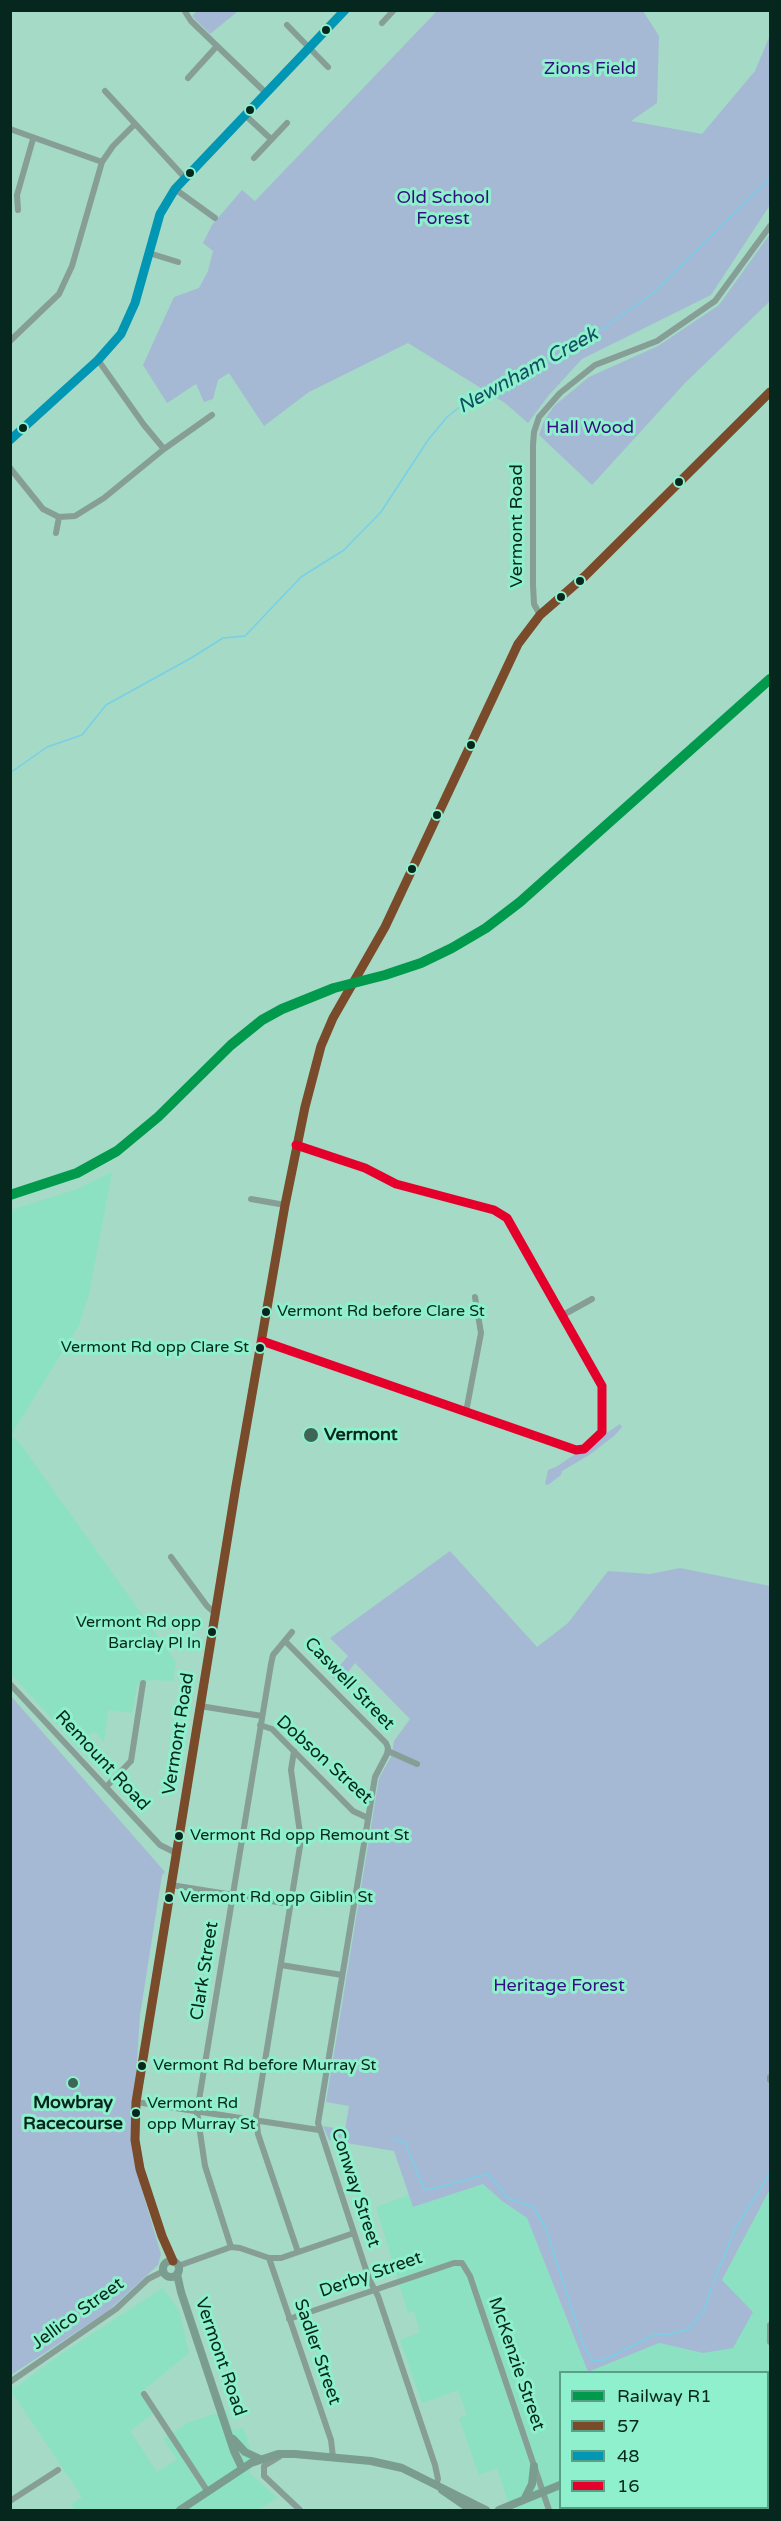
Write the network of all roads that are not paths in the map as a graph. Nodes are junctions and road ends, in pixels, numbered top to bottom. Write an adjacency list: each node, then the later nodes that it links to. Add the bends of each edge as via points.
1 (184, 10): 6 (street)
2 (345, 10): 7 (street)
3 (394, 10): 4 (street)
4 (382, 23)
5 (287, 25): 7 (street)
6 (217, 46): 9 (street); 11 (street)
7 (309, 48): 8 (street); 11 (street)
8 (328, 67)
9 (188, 78)
10 (105, 90): 14 (street)
11 (266, 93): 12 (street)
12 (245, 115): 17 (street); 20 (street)
13 (287, 123): 17 (street)
14 (135, 124): 19 (street); 20 (street)
15 (10, 129): 16 (street)
16 (33, 139): 19 (street); 22 (street, via 17,195)
17 (271, 140): 18 (street)
18 (254, 158)
19 (102, 162): 27 (street, via 66,282 51,304)
20 (184, 178): 21 (street)
21 (175, 189): 23 (street); 25 (street, via 160,214)
22 (18, 210)
23 (215, 218)
24 (771, 226): 36 (street, Vermont Road, via 715,301 657,341 595,365 560,393 539,417 533,445 533,585 534,604)
25 (149, 253): 26 (street); 28 (street, via 129,320 122,334)
26 (178, 262)
27 (10, 341)
28 (98, 360): 31 (street); 32 (street)
29 (771, 392): 36 (street, via 585,576)
30 (212, 415): 32 (street)
31 (12, 435)
32 (164, 449): 34 (street, via 85,510 75,516)
33 (10, 468): 34 (street, via 37,504)
34 (59, 517): 35 (street)
35 (56, 533)
36 (540, 615): 37 (street, Vermont Road, via 509,658 400,896 321,1046)
37 (296, 1145): 39 (street, Vermont Road); 42 (street, via 365,1168 396,1184 501,1214 512,1224)
38 (251, 1199): 39 (street)
39 (285, 1205): 43 (street, Vermont Road)
40 (475, 1297): 44 (street, via 481,1333)
41 (592, 1299): 42 (street)
42 (563, 1315): 44 (street, via 600,1381 602,1432 580,1450)
43 (262, 1341): 44 (street); 46 (street, Vermont Road)
44 (466, 1412)
45 (171, 1557): 46 (street)
46 (215, 1613): 51 (street, Vermont Road)
47 (292, 1632): 48 (street, Clark Street)
48 (285, 1641): 52 (street, Clark Street, via 272,1659); 55 (street, Caswell Street, via 386,1743)
49 (143, 1683): 57 (street, via 131,1761)
50 (10, 1684): 57 (street, Remount Road)
51 (200, 1706): 52 (street, Dobson Street); 59 (street, Vermont Road)
52 (262, 1716): 53 (street, Clark Street)
53 (260, 1725): 54 (street, Dobson Street, via 272,1729); 61 (street, Clark Street)
54 (294, 1751): 58 (street, Dobson Street, via 353,1811); 62 (street, via 291,1770 301,1840)
55 (388, 1751): 56 (street); 58 (street, Caswell Street, via 376,1773)
56 (417, 1764)
57 (106, 1787): 59 (street, Remount Road, via 160,1845)
58 (368, 1818): 64 (street, Conway Street)
59 (176, 1853): 60 (street, Vermont Road)
60 (171, 1885): 61 (street); 65 (street, Vermont Road)
61 (233, 1895): 62 (street); 66 (street, Clark Street)
62 (290, 1904): 63 (street)
63 (281, 1965): 64 (street); 67 (street)
64 (342, 1975): 68 (street, Conway Street)
65 (136, 2102): 66 (street); 74 (street, Vermont Road, via 137,2155)
66 (197, 2112): 67 (street); 70 (street, Clark Street, via 205,2166)
67 (256, 2121): 68 (street); 71 (street)
68 (319, 2130): 69 (street, Conway Street)
69 (354, 2233): 71 (street); 75 (street, Conway Street)
70 (231, 2247): 72 (street); 74 (street, Jellico Street)
71 (298, 2252): 72 (street)
72 (269, 2258): 76 (street, Sadler Street)
73 (462, 2263): 75 (street, Derby Street); 85 (street, McKenzie Street, via 470,2276)
74 (171, 2269): 79 (street, Jellico Street, via 148,2279 116,2309); 81 (street, Vermont Road)
75 (375, 2290): 76 (street, Derby Street); 88 (street, Conway Street, via 435,2465)
76 (289, 2319): 83 (street, Sadler Street, via 331,2440)
77 (771, 2325): 78 (street)
78 (771, 2342)
79 (10, 2382)
80 (144, 2394): 90 (street)
81 (229, 2434): 84 (street, via 245,2452); 86 (street, Vermont Road)
82 (285, 2454): 83 (street); 84 (street); 95 (street, via 263,2467 264,2476)
83 (333, 2457): 88 (street, via 390,2464)
84 (260, 2459): 86 (street)
85 (534, 2466): 91 (street, McKenzie Street); 93 (street, via 531,2487)
86 (244, 2467): 90 (street)
87 (58, 2470): 92 (street)
88 (436, 2485): 96 (street); 97 (street)
89 (559, 2486): 91 (street)
90 (208, 2492): 94 (street)
91 (542, 2492): 93 (street); 99 (street, McKenzie Street)
92 (10, 2501)
93 (516, 2506): 98 (street)
94 (180, 2511)
95 (300, 2511)
96 (471, 2511)
97 (486, 2511)
98 (499, 2511)
99 (549, 2511)

